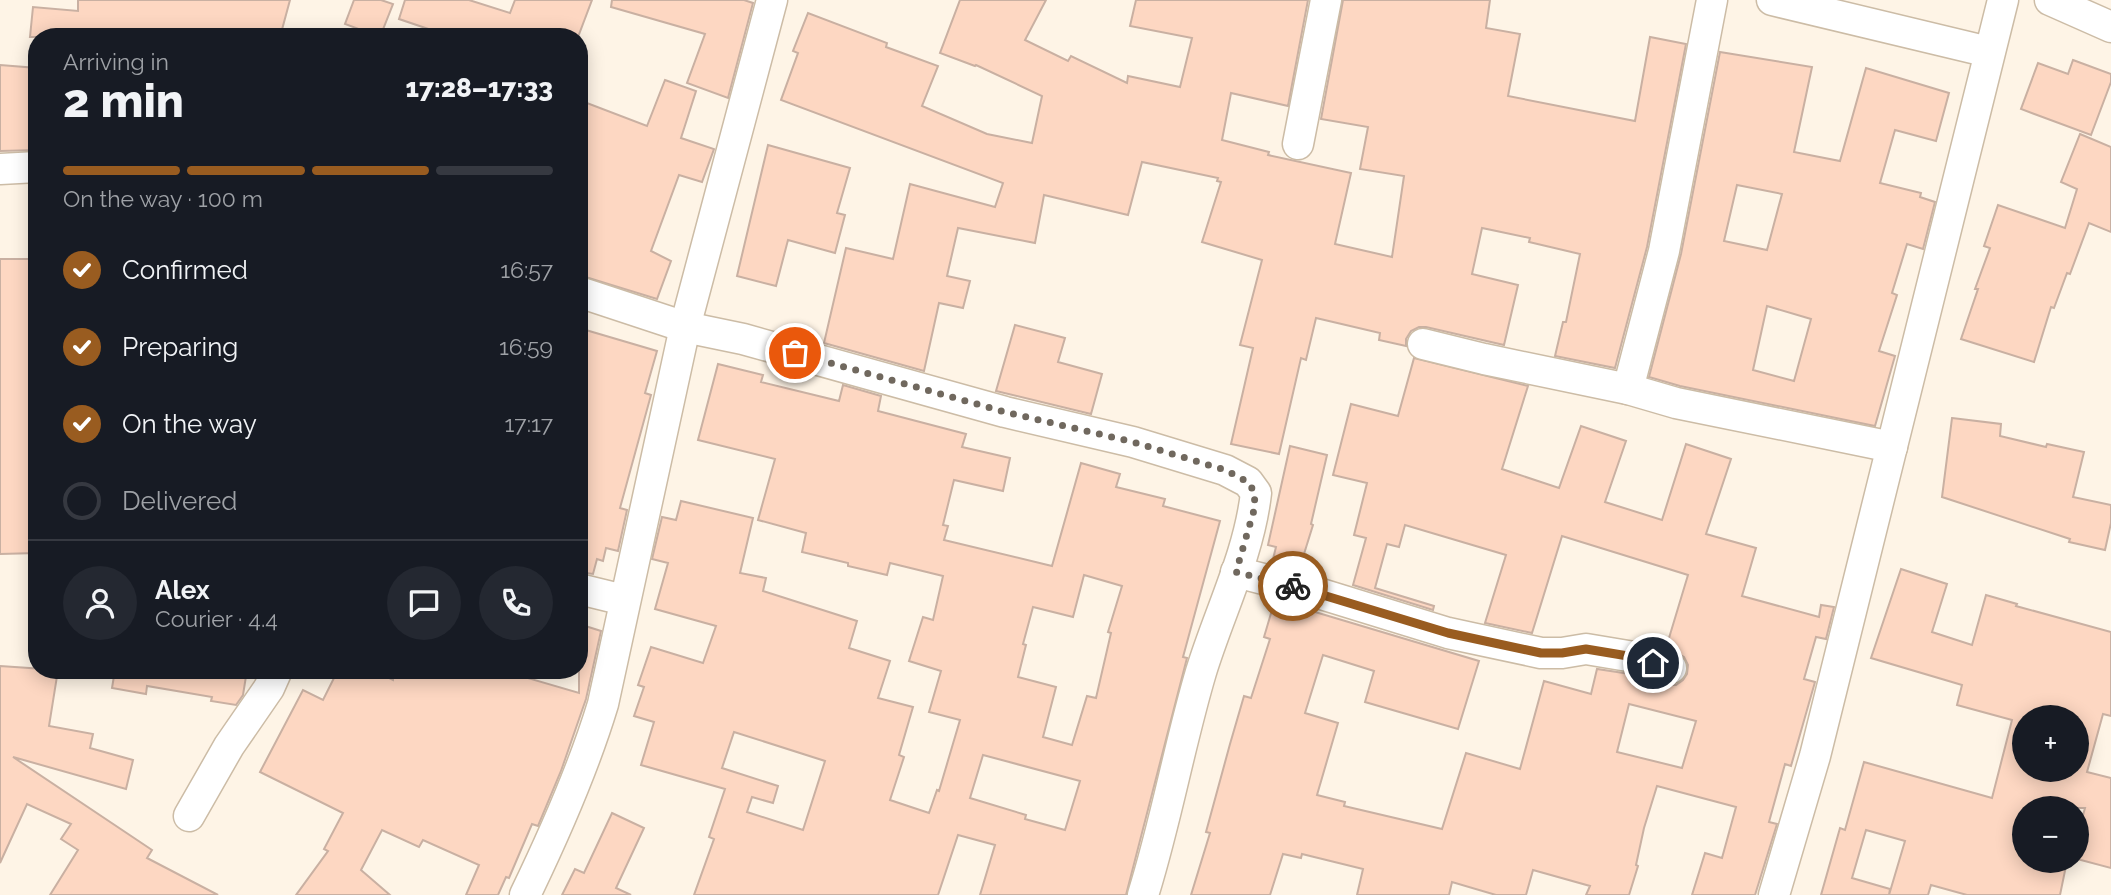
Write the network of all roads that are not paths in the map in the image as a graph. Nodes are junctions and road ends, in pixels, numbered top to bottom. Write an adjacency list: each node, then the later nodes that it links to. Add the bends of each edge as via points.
1 (772, 0): 13 (street)
2 (1326, 0): 9 (street)
3 (1712, 0): 15 (street, via 1664,251)
4 (1772, 0): 8 (street)
5 (2003, 0): 8 (street)
6 (2050, 0): 7 (street)
7 (2111, 27)
8 (1990, 52): 16 (street)
9 (1298, 144)
10 (28, 167): 11 (street)
11 (0, 169)
12 (588, 295): 13 (street)
13 (685, 327): 17 (street, via 1133,442 1225,470 1248,482 1255,493); 19 (street)
14 (1423, 344): 15 (street)
15 (1628, 389): 16 (street)
16 (1892, 447): 25 (street, via 1815,756)
17 (1236, 572): 20 (street, via 1448,633 1541,653 1586,649); 24 (street, via 1201,672)
18 (588, 591): 19 (street)
19 (624, 600): 23 (street, via 592,740)
20 (1671, 668)
21 (273, 679): 22 (street)
22 (189, 816)
23 (525, 895)
24 (1143, 895)
25 (1774, 895)

